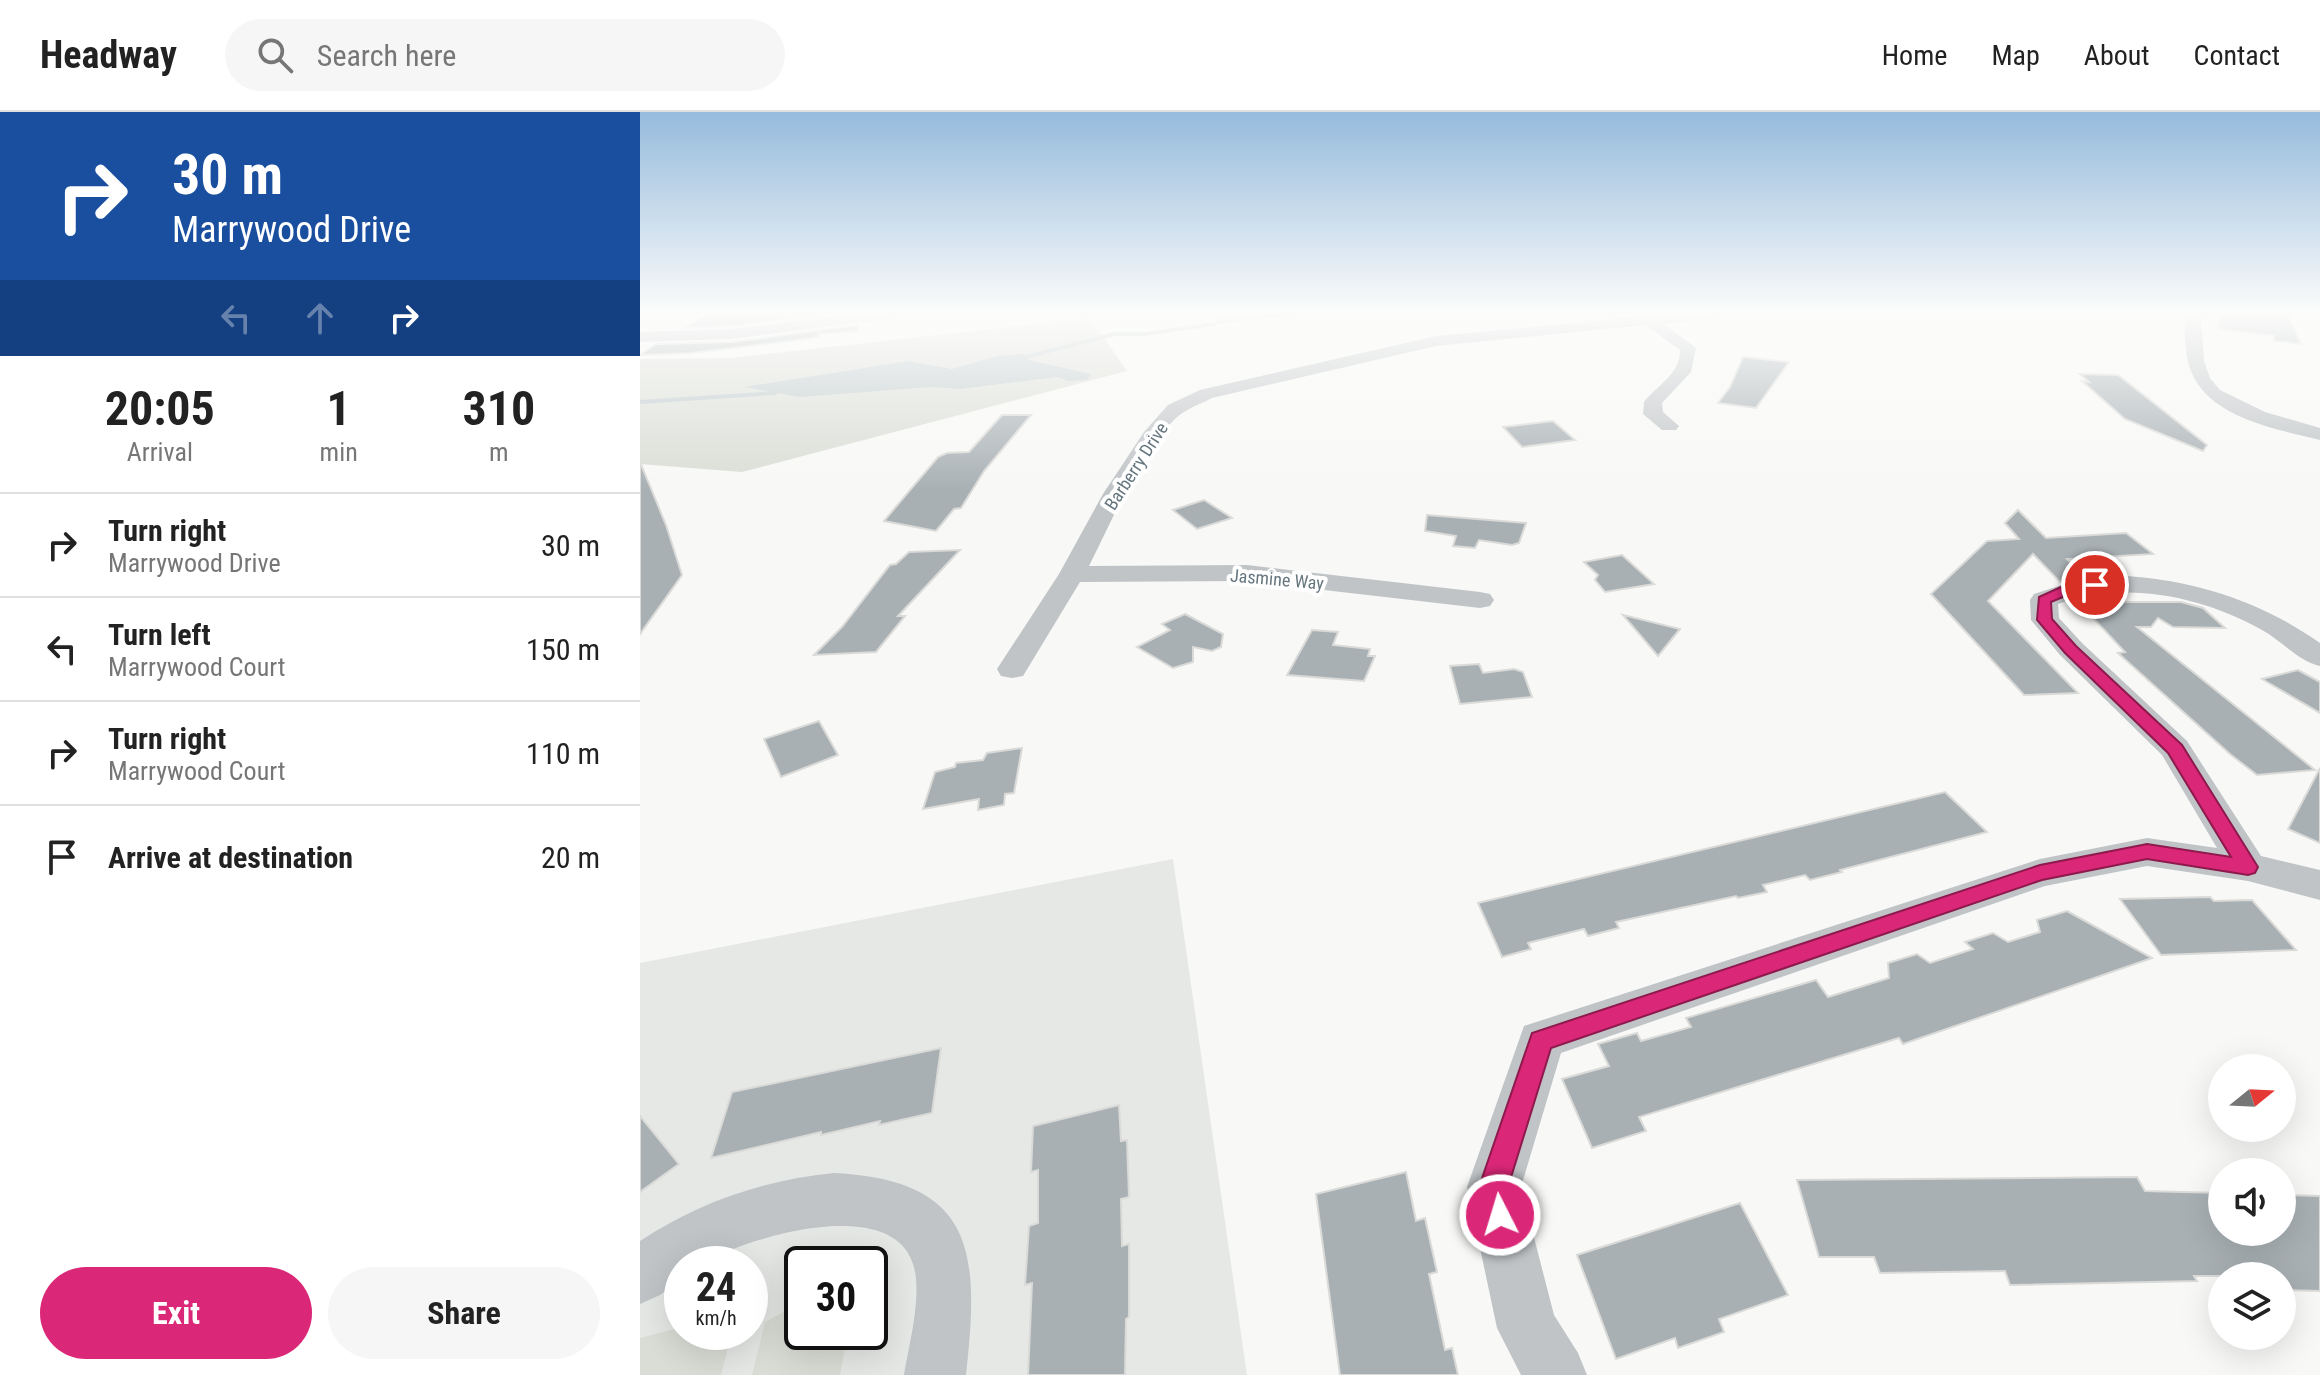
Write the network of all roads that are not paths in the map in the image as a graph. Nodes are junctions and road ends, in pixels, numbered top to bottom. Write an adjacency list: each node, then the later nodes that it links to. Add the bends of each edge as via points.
1 (1297, 373): 6 (street, Barberry Drive, via 1206,394 1175,409 1114,494)
2 (1681, 373): 4 (street, via 1653,402 1653,414)
3 (2201, 373): 5 (street, via 2211,391 2259,415)
4 (1669, 426)
5 (2320, 434)
6 (1072, 574): 7 (street, Jasmine Way, via 1247,573); 9 (street, Barberry Drive)
7 (1480, 600)
8 (2320, 657): 10 (street, via 2266,621 2171,588 2095,585 2044,600 2045,620 2175,749)
9 (1012, 669)
10 (2248, 867): 11 (street); 14 (street, via 2147,852 2040,873 1541,1040 1494,1187 1527,1328)
11 (2320, 885)
12 (640, 1275): 13 (street, via 708,1232 778,1207 849,1200 898,1208 928,1232 944,1270)
13 (935, 1375)
14 (1556, 1375)

